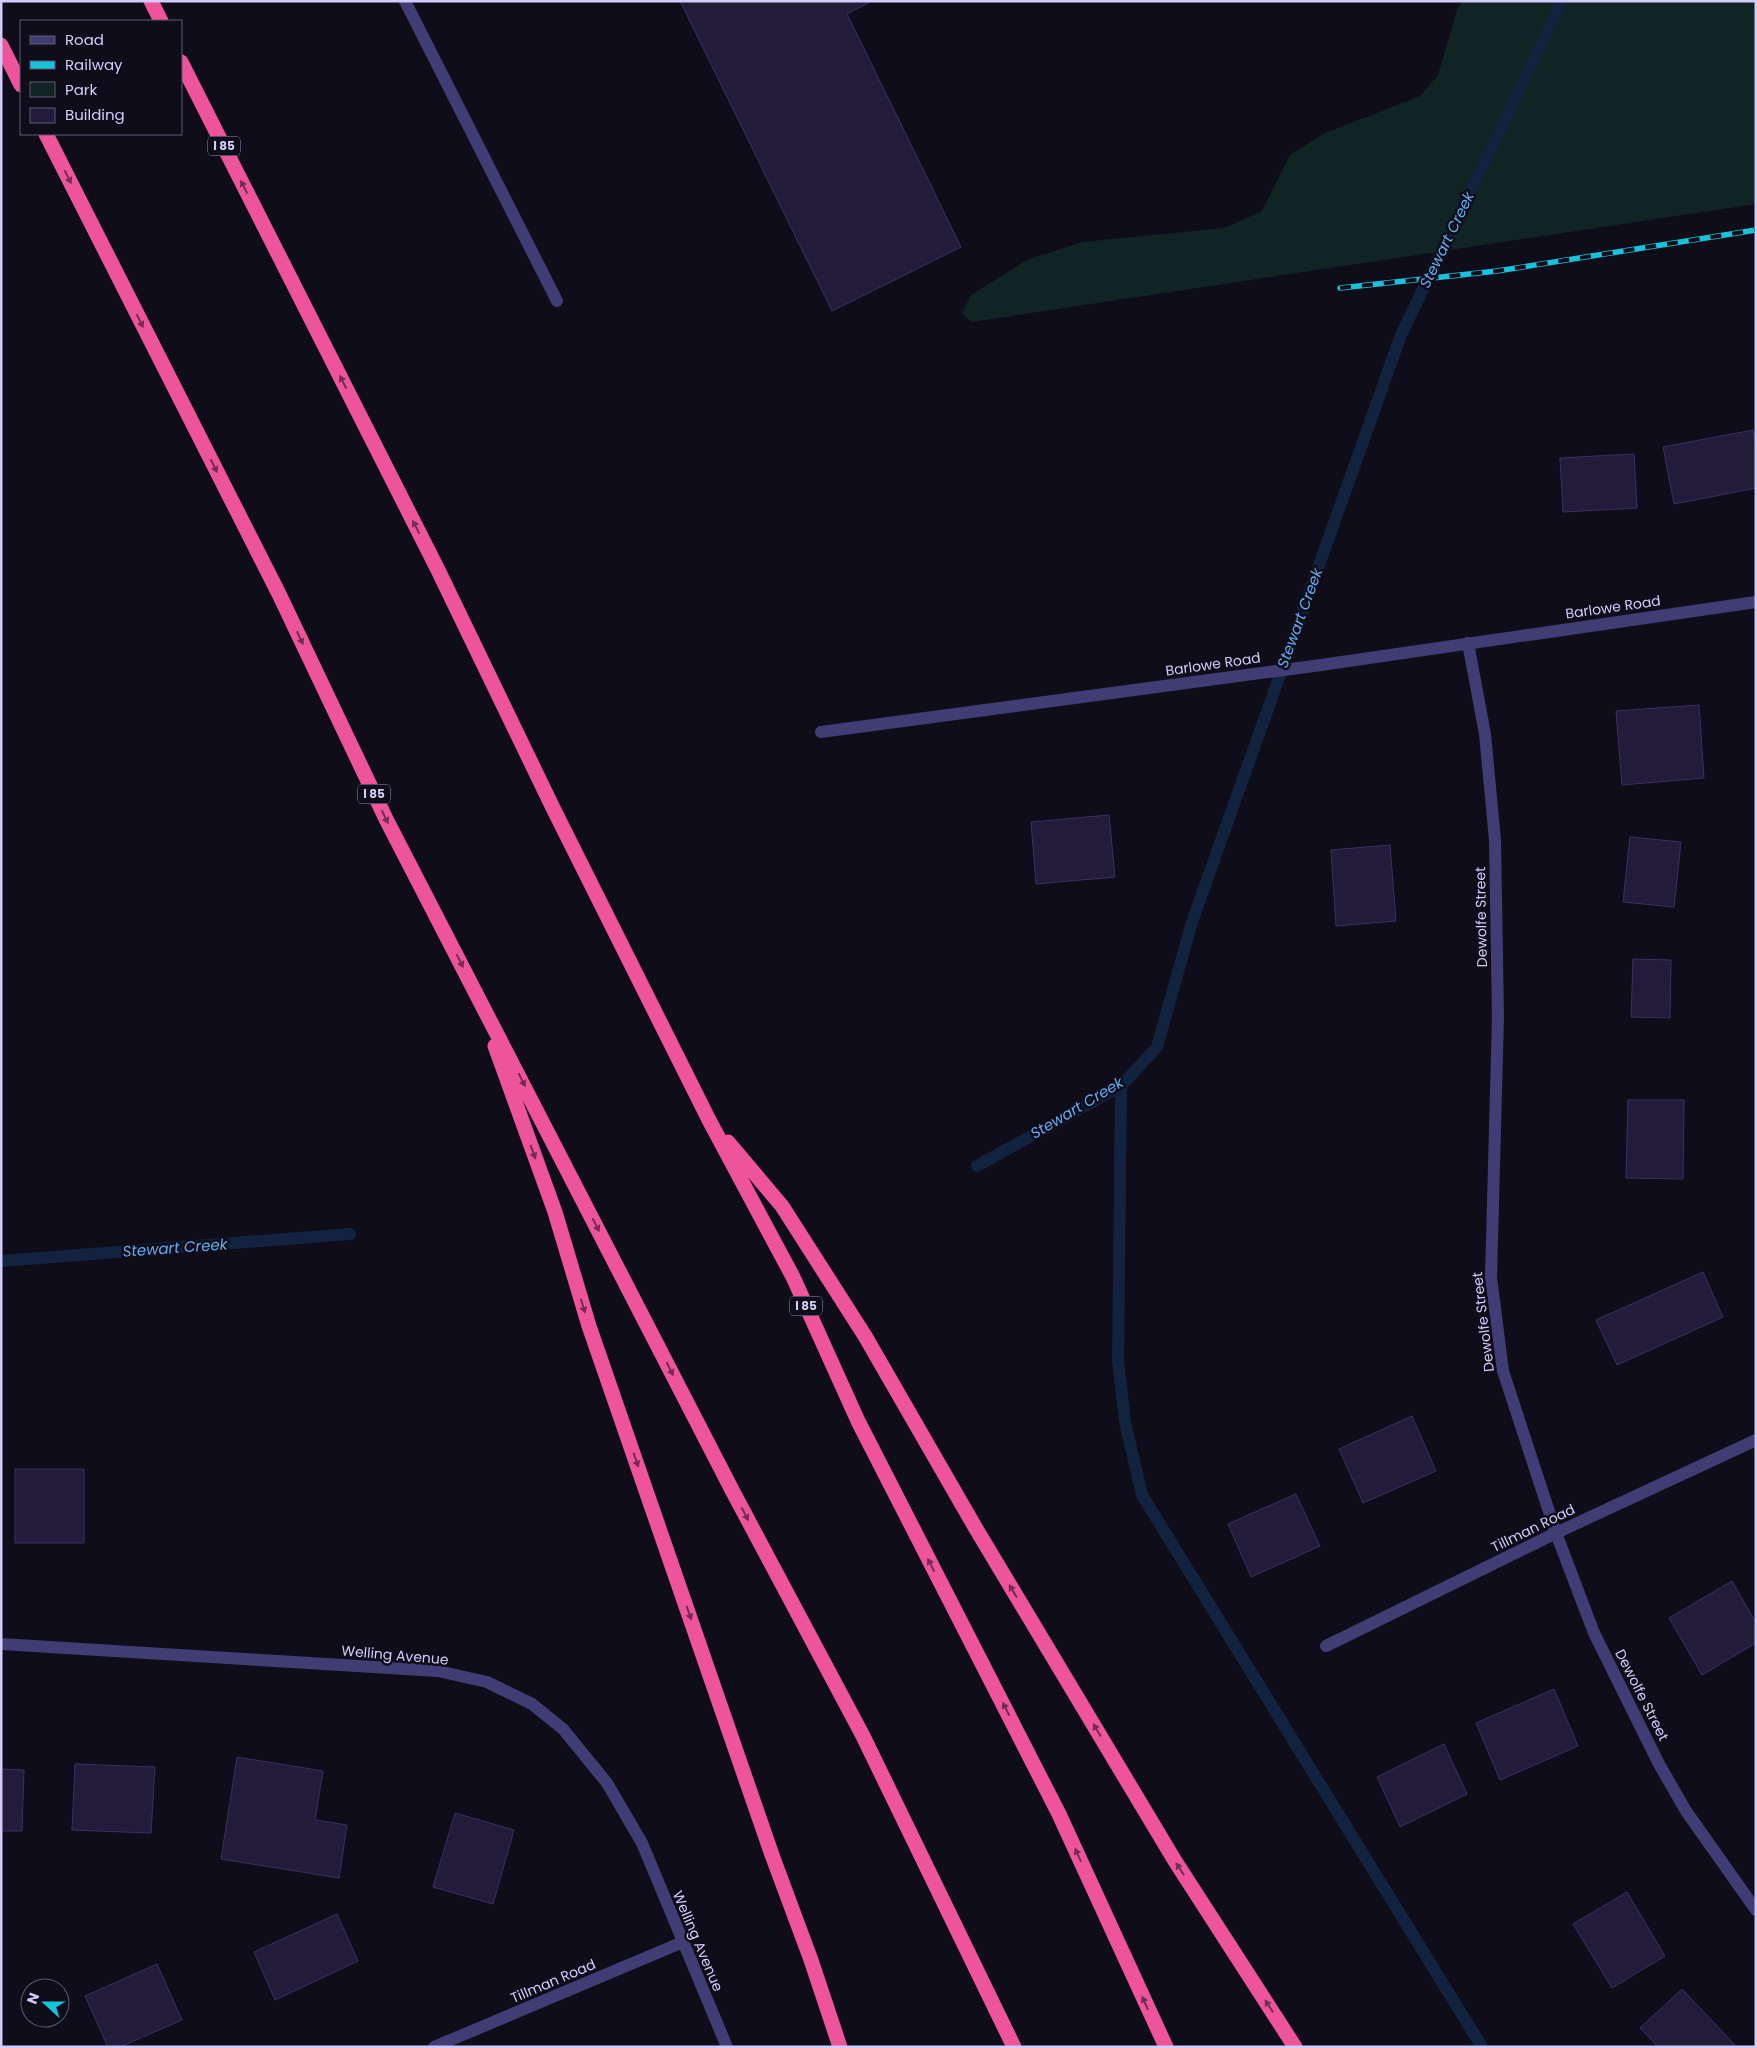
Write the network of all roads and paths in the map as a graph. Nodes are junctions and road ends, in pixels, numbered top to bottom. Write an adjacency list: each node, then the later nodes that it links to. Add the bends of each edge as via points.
1 (151, 1): 3 (highway)
2 (405, 1): 8 (street)
3 (160, 20)
4 (1, 45): 6 (highway)
5 (182, 64): 13 (highway, I 85, one-way to 5, via 438,570)
6 (20, 82)
7 (47, 135): 12 (highway, I 85, one-way to 12, via 279,594 386,819)
8 (557, 301)
9 (1756, 602): 10 (street, Barlowe Road)
10 (1468, 644): 11 (street, Barlowe Road); 15 (street, Dewolfe Street, via 1484,734 1495,840 1498,1017 1491,1277 1503,1370)
11 (822, 732)
12 (475, 990): 22 (highway, one-way to 22, via 555,1212 589,1326); 23 (highway, I 85, one-way to 23, via 863,1736)
13 (709, 1120): 24 (highway, I 85, one-way to 13, via 1059,1814 858,1421 793,1277); 25 (highway, one-way to 13, via 1165,1844 860,1328 782,1206)
14 (1756, 1440): 15 (street, Tillman Road)
15 (1556, 1533): 17 (street, Tillman Road); 18 (street, Dewolfe Street, via 1594,1633 1659,1764 1686,1811)
16 (1, 1644): 19 (street, Welling Avenue, via 438,1671 486,1682 532,1704 563,1729 607,1783 642,1843)
17 (1326, 1646)
18 (1756, 1910)
19 (683, 1942): 20 (street, Tillman Road); 21 (street, Welling Avenue)
20 (434, 2047)
21 (727, 2047)
22 (840, 2047)
23 (1014, 2047)
24 (1166, 2047)
25 (1295, 2047)

